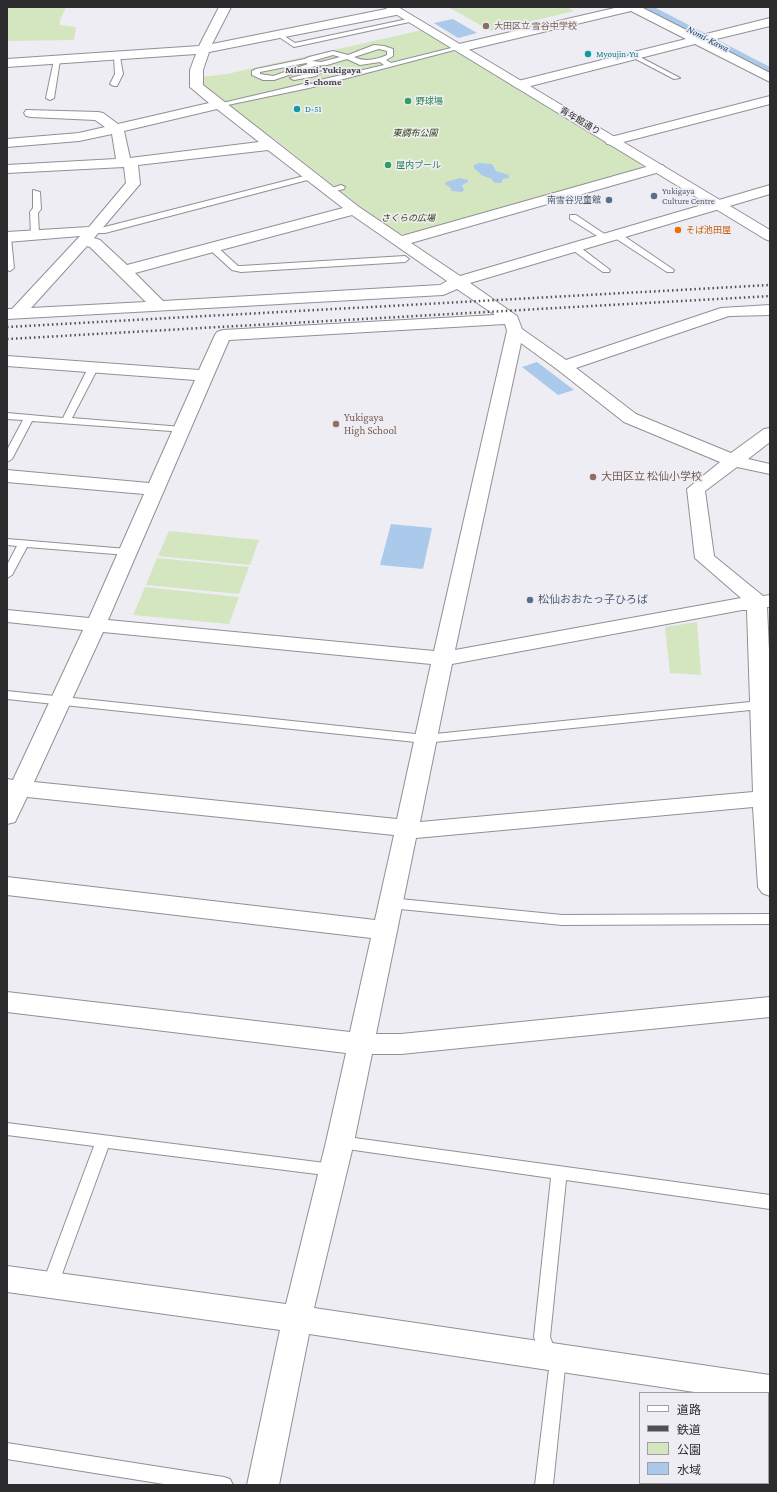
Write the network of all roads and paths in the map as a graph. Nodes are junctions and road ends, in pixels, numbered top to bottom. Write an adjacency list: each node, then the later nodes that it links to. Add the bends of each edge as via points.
1 (224, 7): 11 (street)
2 (633, 7): 7 (street); 10 (street)
3 (393, 9): 4 (street, 青年館通り); 6 (street)
4 (412, 20): 6 (lane, via 294,45); 10 (street, 青年館通り)
5 (770, 22): 8 (street)
6 (279, 35): 11 (street)
7 (699, 36): 8 (street); 13 (street); 22 (street)
8 (714, 36): 9 (street)
9 (730, 42)
10 (459, 48): 19 (lane); 25 (street, 青年館通り)
11 (204, 49): 12 (street); 28 (street, via 195,84)
12 (117, 56): 15 (street); 24 (lane, via 118,74)
13 (634, 56): 21 (lane); 25 (street)
14 (348, 57): 16 (lane, via 360,63); 16 (lane, via 374,47 391,50 390,56); 18 (lane); 18 (lane, via 334,53 311,58)
15 (57, 60): 17 (street); 26 (lane)
16 (381, 60): 19 (lane)
17 (7, 63)
18 (316, 64): 20 (lane); 20 (lane, via 320,73 312,76); 20 (lane, via 263,69 256,72 259,77); 23 (lane)
19 (391, 66): 23 (lane)
20 (279, 76)
21 (676, 78)
22 (770, 78)
23 (336, 80): 28 (lane)
24 (114, 84)
25 (519, 85): 31 (street, 青年館通り)
26 (50, 98)
27 (770, 100): 31 (street)
28 (218, 105): 30 (street); 33 (street)
29 (31, 113): 30 (street, via 98,116)
30 (115, 128): 32 (street, via 79,137); 34 (street)
31 (612, 140): 35 (street, 青年館通り)
32 (7, 143)
33 (272, 145): 34 (street); 37 (street)
34 (127, 162): 36 (street); 44 (street, via 133,184)
35 (658, 168): 40 (street, 青年館通り); 48 (street)
36 (7, 169)
37 (312, 176): 41 (street, via 335,189); 44 (lane)
38 (770, 188): 40 (street)
39 (36, 192): 43 (lane)
40 (717, 204): 45 (street); 46 (street, 青年館通り)
41 (354, 210): 48 (street); 49 (street)
42 (574, 217): 45 (lane)
43 (36, 235): 44 (street); 47 (street)
44 (88, 236): 55 (street); 59 (street)
45 (610, 236): 50 (street); 54 (lane)
46 (770, 236)
47 (7, 238): 52 (lane)
48 (401, 241): 56 (street)
49 (212, 247): 51 (lane, via 235,268 241,269); 55 (street)
50 (574, 247): 53 (lane); 56 (street)
51 (405, 259)
52 (10, 268)
53 (606, 270)
54 (670, 270)
55 (124, 272): 57 (street, via 155,301)
56 (457, 282): 57 (street, via 443,290); 60 (street)
57 (156, 306): 59 (street)
58 (770, 310): 62 (street, via 727,311)
59 (12, 314)
60 (513, 325): 62 (street); 64 (street, via 223,335); 82 (street)
61 (7, 361): 63 (street)
62 (564, 366): 71 (street, via 630,418)
63 (93, 368): 64 (street); 67 (lane)
64 (205, 376): 68 (street)
65 (7, 416): 66 (lane)
66 (29, 418): 67 (lane); 70 (lane)
67 (66, 421): 68 (lane)
68 (182, 430): 74 (street)
69 (770, 433): 71 (street)
70 (7, 459)
71 (734, 461): 72 (street); 79 (street, via 696,489 705,558)
72 (770, 469)
73 (7, 476): 74 (street)
74 (155, 489): 77 (street)
75 (7, 542): 76 (lane)
76 (23, 544): 77 (lane); 78 (lane)
77 (127, 552): 81 (street)
78 (7, 575)
79 (763, 601): 82 (street); 84 (street)
80 (7, 616): 81 (street)
81 (96, 624): 82 (street); 85 (street)
82 (444, 659): 86 (street)
83 (7, 695): 85 (lane)
84 (764, 698): 86 (lane); 88 (street)
85 (60, 701): 86 (lane); 87 (street)
86 (425, 739): 90 (street)
87 (13, 788): 89 (street); 90 (street)
88 (767, 798): 90 (street, via 421,830); 92 (street)
89 (7, 816)
90 (406, 829): 93 (street)
91 (7, 886): 95 (street)
92 (770, 887)
93 (390, 903): 94 (lane, via 562,920); 95 (street)
94 (770, 919)
95 (384, 930): 98 (street)
96 (7, 1002): 98 (street)
97 (770, 1007): 98 (street, via 401,1044)
98 (361, 1044): 101 (street)
99 (7, 1129): 100 (lane)
100 (103, 1141): 102 (lane); 106 (lane)
101 (340, 1142): 102 (street); 103 (lane)
102 (333, 1170): 107 (street)
103 (560, 1173): 104 (lane); 108 (lane, via 542,1337)
104 (770, 1202)
105 (7, 1279): 106 (street)
106 (50, 1285): 107 (street)
107 (297, 1319): 108 (street); 112 (street)
108 (549, 1356): 109 (street); 113 (lane, via 557,1368)
109 (770, 1389)
110 (7, 1451): 111 (lane)
111 (224, 1485)
112 (263, 1485)
113 (544, 1485)

